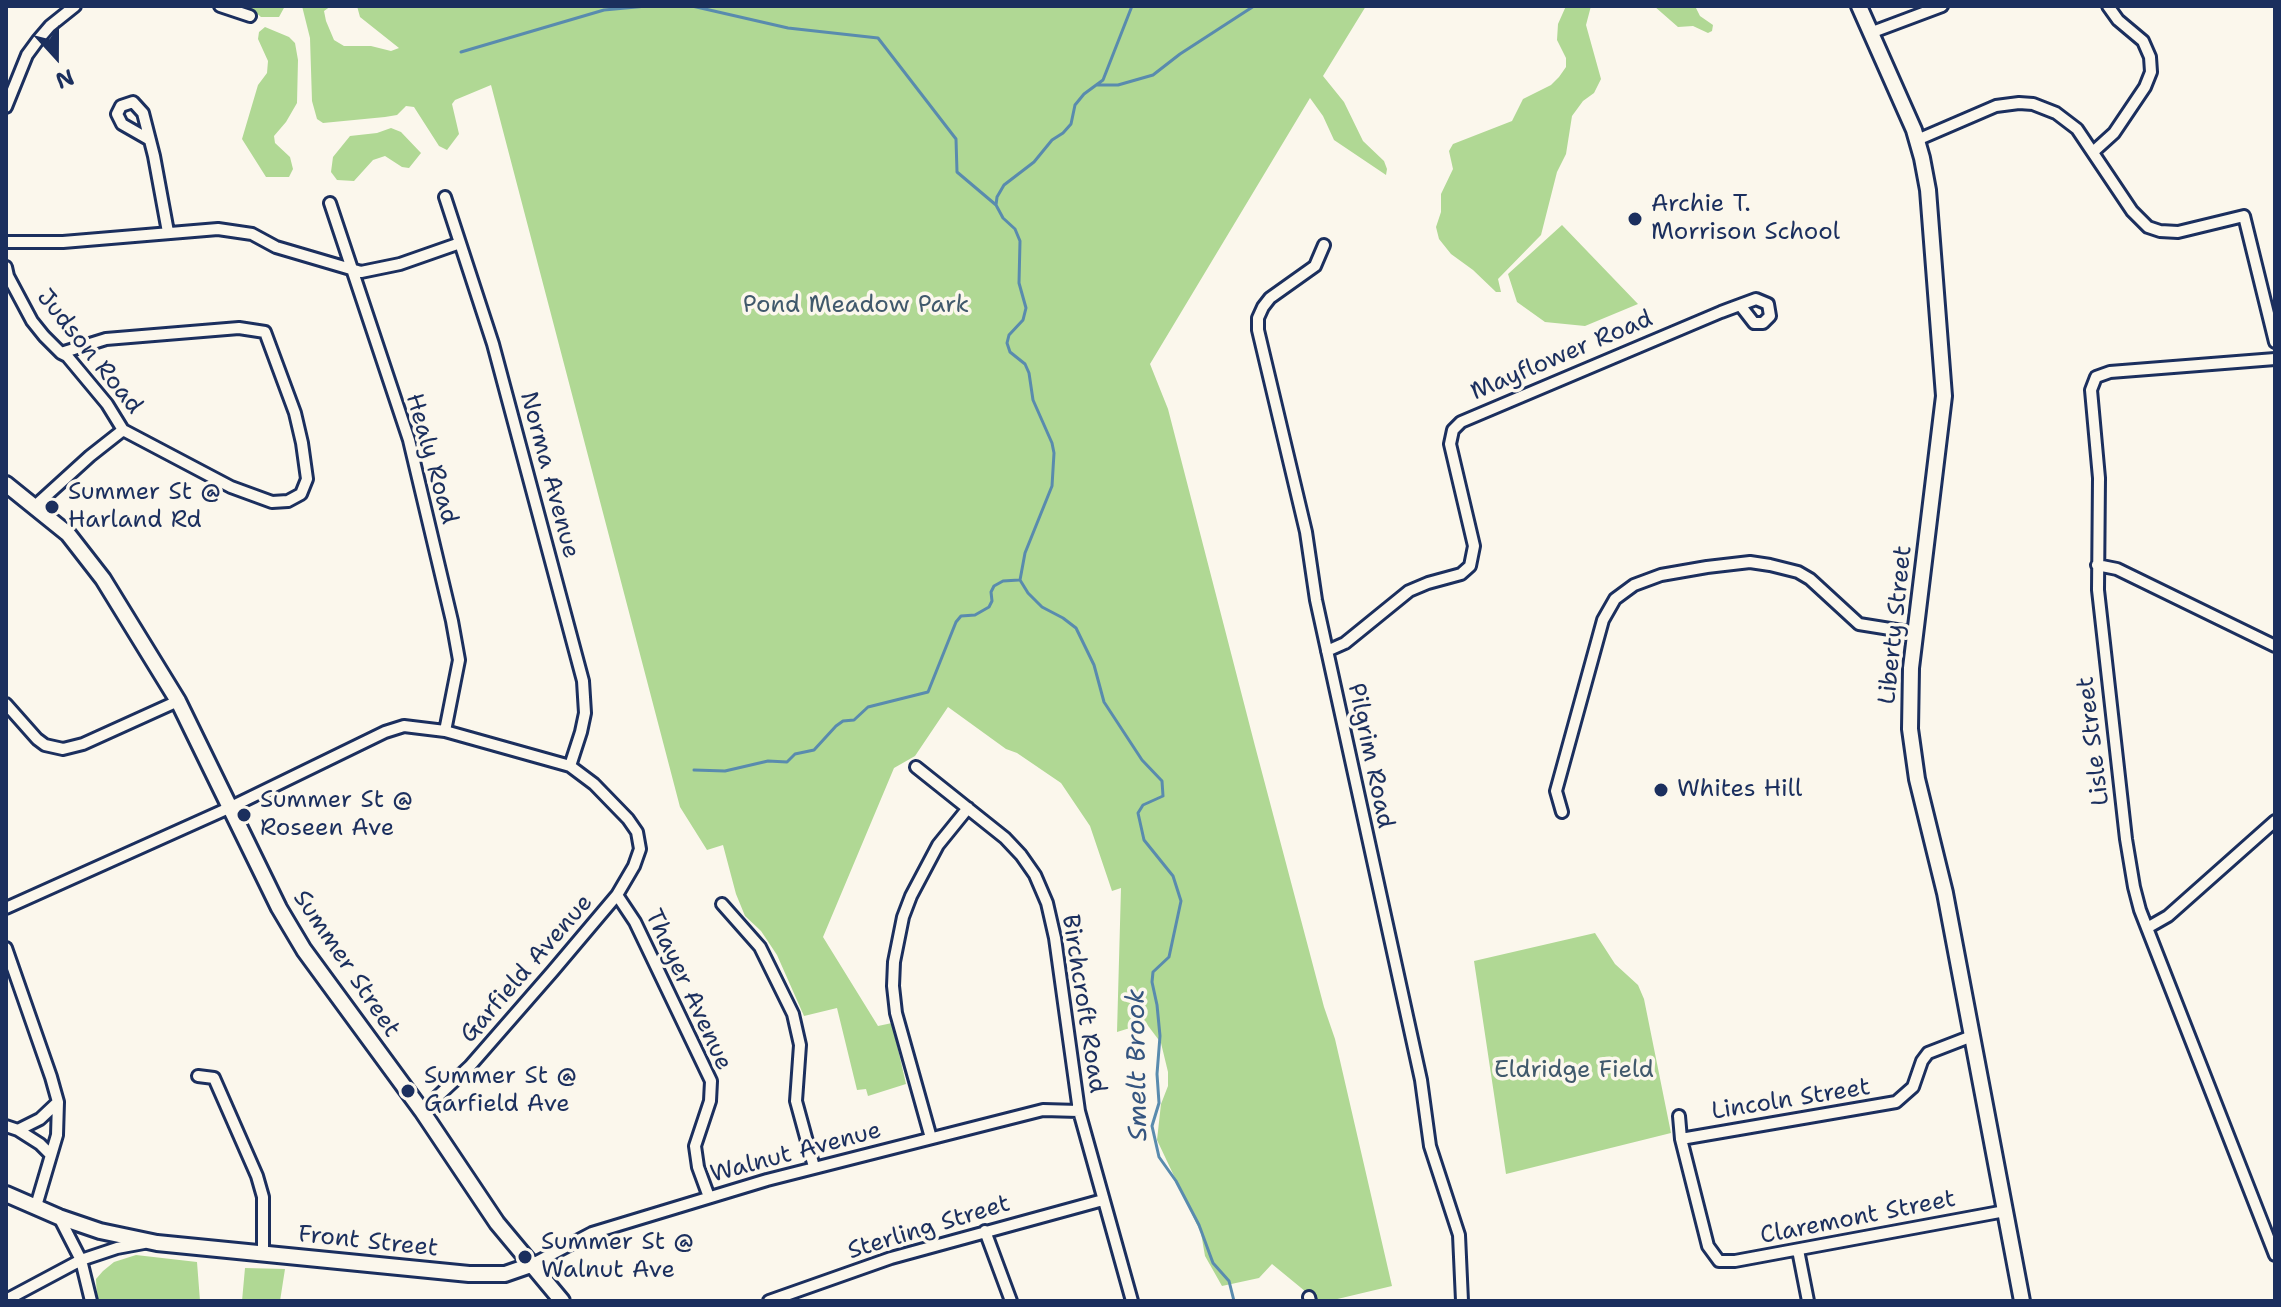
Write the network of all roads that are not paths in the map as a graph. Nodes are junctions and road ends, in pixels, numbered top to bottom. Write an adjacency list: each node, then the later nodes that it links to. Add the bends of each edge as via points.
1 (75, 6): 8 (street, via 27,55)
2 (220, 6): 6 (street)
3 (1859, 6): 7 (street, Liberty Street)
4 (1942, 6): 7 (street)
5 (2108, 6): 11 (street, via 2143,41 2151,72 2114,133)
6 (250, 16)
7 (1870, 33): 10 (street, Liberty Street)
8 (6, 107)
9 (150, 140): 14 (street)
10 (1917, 140): 11 (street, via 1996,106 2026,103 2067,120); 28 (street, Liberty Street, via 1929,203 1944,396)
11 (2093, 152): 21 (street, via 2132,211 2154,230 2178,232 2244,216)
12 (445, 197): 16 (street, Norma Avenue)
13 (330, 203): 19 (street, Healy Road)
14 (168, 232): 15 (street); 19 (street, via 218,229 252,234 276,247)
15 (6, 242)
16 (460, 243): 19 (street, via 374,271); 34 (street, Norma Avenue, via 583,681 585,713)
17 (1324, 245): 30 (street, Pilgrim Road, via 1310,270 1266,302 1258,324 1306,532)
18 (6, 267): 22 (street, Judson Road, via 32,321)
19 (351, 269): 33 (street, Healy Road, via 409,440 452,621 459,660)
20 (1740, 305): 20 (street, Mayflower Road, via 1766,301 1770,316 1763,323 1751,321); 30 (street, Mayflower Road, via 1456,425 1450,444 1474,546 1473,562 1461,574 1409,591 1349,640)
21 (2275, 342)
22 (61, 353): 24 (street, Judson Road); 24 (street, Judson Road, via 106,339 228,329 265,332 295,413 307,479 301,494 272,502 231,487)
23 (2275, 359): 27 (street, Lisle Street, via 2096,377 2091,395 2099,478)
24 (123, 430): 26 (street)
25 (6, 484): 26 (street, Summer Street)
26 (35, 506): 31 (street, Summer Street, via 87,558)
27 (2097, 565): 29 (street, via 2117,569); 43 (street, Lisle Street, via 2126,839)
28 (1915, 633): 38 (street, via 1859,624 1810,579 1766,564 1661,575 1634,585 1615,599 1603,620 1556,791); 45 (street, Liberty Street, via 1909,700 1912,749)
29 (2275, 646)
30 (1327, 651): 76 (street, Pilgrim Road, via 1418,1066 1430,1146 1459,1235)
31 (178, 701): 32 (street, via 63,749 37,739); 36 (street, Summer Street)
32 (6, 704)
33 (445, 731): 34 (street); 36 (street, via 404,726 385,732)
34 (570, 766): 40 (street, Garfield Avenue, via 628,819 640,840 634,866)
35 (916, 767): 37 (street, Birchcroft Road)
36 (231, 807): 42 (street); 48 (street, Summer Street, via 304,950)
37 (968, 808): 49 (street, Birchcroft Road, via 1021,855 1047,903); 53 (street, via 917,882 895,951 896,1013)
38 (1562, 812)
39 (2275, 821): 43 (street, via 2168,916)
40 (617, 895): 48 (street, Garfield Avenue, via 470,1066); 58 (street, Thayer Avenue, via 642,935 711,1081 695,1146)
41 (722, 904): 56 (street, via 760,947 793,1014 800,1045 796,1101)
42 (6, 908)
43 (2147, 928): 67 (street, Lisle Street)
44 (6, 948): 47 (street)
45 (1972, 1036): 54 (street, Lincoln Street, via 1928,1053 1910,1092 1891,1104); 61 (street, Liberty Street)
46 (198, 1076): 66 (street, via 214,1078 257,1176 263,1197)
47 (58, 1102): 52 (street); 55 (street)
48 (422, 1111): 69 (street, Summer Street)
49 (1079, 1111): 53 (street, Walnut Avenue, via 1043,1110); 59 (street, Birchcroft Road)
50 (1679, 1116): 54 (street)
51 (6, 1126): 52 (street)
52 (18, 1130): 55 (street)
53 (931, 1138): 56 (street, Walnut Avenue)
54 (1681, 1139): 65 (street, Claremont Street, via 1708,1246 1719,1261)
55 (51, 1155): 60 (street)
56 (814, 1167): 58 (street, Walnut Avenue)
57 (6, 1194): 60 (street, Front Street)
58 (709, 1197): 69 (street, Walnut Avenue, via 592,1233)
59 (1103, 1200): 63 (street, Sterling Street); 75 (street, Birchcroft Road)
60 (36, 1206): 62 (street, Front Street)
61 (2005, 1211): 65 (street, Claremont Street); 78 (street, Liberty Street)
62 (59, 1217): 64 (street, Front Street); 68 (street)
63 (985, 1231): 73 (street, Sterling Street); 74 (street)
64 (151, 1242): 66 (street, Front Street); 68 (street, Front Street)
65 (1798, 1250): 77 (street)
66 (263, 1253): 69 (street, Front Street, via 491,1275)
67 (2275, 1255)
68 (81, 1260): 70 (street, Front Street); 71 (street)
69 (531, 1265): 72 (street)
70 (6, 1300)
71 (91, 1301)
72 (562, 1301)
73 (769, 1301)
74 (1011, 1301)
75 (1132, 1301)
76 (1462, 1301)
77 (1808, 1301)
78 (2022, 1301)

